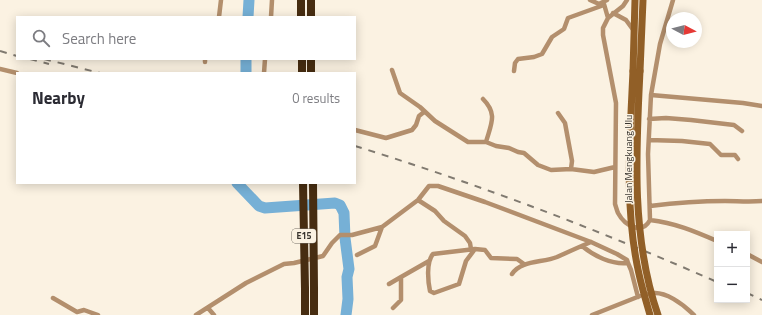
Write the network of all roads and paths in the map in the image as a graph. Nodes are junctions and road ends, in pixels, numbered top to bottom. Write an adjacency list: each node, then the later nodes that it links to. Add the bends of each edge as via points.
1 (220, 0): 12 (street)
2 (272, 0): 13 (street)
3 (301, 0): 14 (highway)
4 (311, 0): 15 (highway)
5 (590, 0): 10 (street, via 599,4)
6 (627, 0): 11 (street)
7 (635, 0): 17 (main road, Jalan Mengkuang Ulu)
8 (643, 0): 24 (main road, Jalan Mengkuang Ulu)
9 (673, 0): 29 (street, via 660,44)
10 (605, 2): 16 (street); 23 (street, via 568,18 564,29 552,37 542,54 518,59)
11 (613, 13): 16 (street); 17 (street, via 626,20)
12 (218, 16)
13 (271, 16)
14 (301, 16)
15 (311, 16)
16 (608, 18): 40 (street, via 604,35 616,102)
17 (634, 31): 24 (main road, Jalan Mengkuang Ulu)
18 (265, 60): 25 (street)
19 (302, 60): 26 (highway)
20 (311, 60): 27 (highway)
21 (0, 69): 28 (street)
22 (392, 70): 32 (street, via 400,93)
23 (514, 71)
24 (636, 71): 72 (main road, Jalan Mengkuang Ulu, bridge, via 629,188 638,274); 73 (main road, Jalan Mengkuang Ulu, bridge, via 640,232)
25 (264, 72)
26 (302, 72)
27 (311, 72)
28 (16, 73)
29 (651, 94): 31 (street); 34 (street)
30 (483, 99): 38 (street, via 489,105 493,116)
31 (762, 106)
32 (424, 112): 35 (street, via 412,130 386,138); 38 (street, via 468,142)
33 (558, 113): 41 (street, via 565,123 572,161)
34 (649, 119): 36 (street, via 691,120 734,126); 37 (street)
35 (356, 130)
36 (742, 131)
37 (649, 140): 39 (street, via 710,144 721,155 735,155); 46 (street)
38 (486, 142): 41 (street, via 524,153 538,165 551,170)
39 (738, 159)
40 (616, 166): 41 (street, via 594,172); 47 (street, via 615,204 618,214 626,223 636,228 648,225)
41 (571, 169)
42 (303, 184): 69 (highway, E15, bridge)
43 (313, 184): 70 (highway, E15, bridge)
44 (418, 200): 48 (street); 50 (street, via 429,186 438,186); 52 (street, via 465,236)
45 (762, 201): 46 (street)
46 (650, 206): 47 (street)
47 (650, 220): 49 (street, via 684,226)
48 (382, 227): 53 (street, via 375,246); 64 (street, via 340,235 323,256 284,264 246,283)
49 (714, 240)
50 (591, 242): 51 (street); 57 (street, via 617,254)
51 (582, 246): 57 (street, via 607,260); 58 (street, via 555,258)
52 (473, 249): 55 (street, via 433,254); 55 (street, via 466,261 459,284 434,293 430,291 428,282); 58 (street, via 485,250 491,258 517,259)
53 (357, 255)
54 (750, 256): 56 (street)
55 (429, 260): 60 (street)
56 (762, 262)
57 (628, 263): 62 (street)
58 (524, 264): 59 (street)
59 (512, 274)
60 (400, 277): 61 (street); 65 (street, via 401,300)
61 (388, 284)
62 (638, 297): 71 (street); 74 (street, via 654,292 662,293 685,306)
63 (52, 298): 66 (street, via 77,312 84,310)
64 (208, 308): 67 (street); 68 (street)
65 (393, 308)
66 (98, 315)
67 (196, 315)
68 (214, 315)
69 (305, 315)
70 (314, 315)
71 (592, 315)
72 (650, 315)
73 (658, 315)
74 (694, 315)

